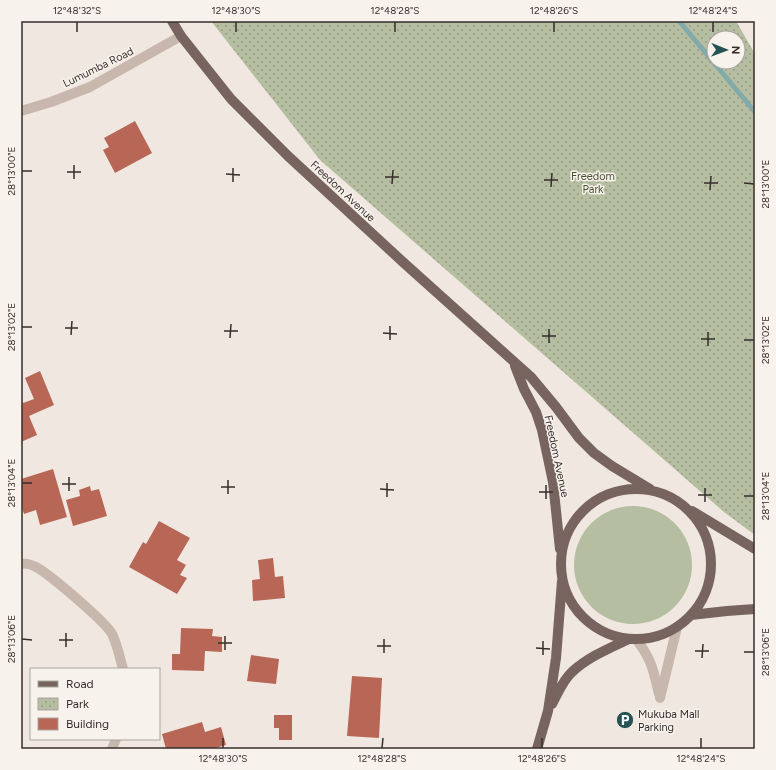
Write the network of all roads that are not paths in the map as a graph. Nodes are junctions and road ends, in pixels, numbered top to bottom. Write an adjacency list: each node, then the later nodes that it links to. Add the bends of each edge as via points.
1 (172, 21): 2 (main road, Freedom Avenue)
2 (181, 36): 3 (street, Lumumba Road, via 90,87); 4 (main road, Freedom Avenue, via 231,99 288,156)
3 (21, 111)
4 (514, 364): 5 (main road, Freedom Avenue, via 531,378 594,453); 8 (main road, Freedom Avenue, via 542,430 553,482)
5 (650, 490): 6 (main road, via 670,496); 8 (main road, via 630,488 609,493 591,503 576,518 566,536)
6 (687, 508): 7 (main road); 12 (main road, via 702,527 710,549 711,573 704,596)
7 (755, 549)
8 (561, 557): 10 (main road)
9 (21, 564): 15 (street, via 36,566 102,622 112,633)
10 (562, 577): 14 (main road, via 568,596 593,626 610,635); 16 (main road, via 556,658)
11 (755, 610): 12 (main road)
12 (691, 615): 13 (main road)
13 (677, 627): 14 (main road, via 650,638); 14 (street, via 660,698 653,667 646,652)
14 (633, 639): 16 (main road, via 591,658 572,672)
15 (123, 668)
16 (548, 711): 17 (main road)
17 (537, 749)

